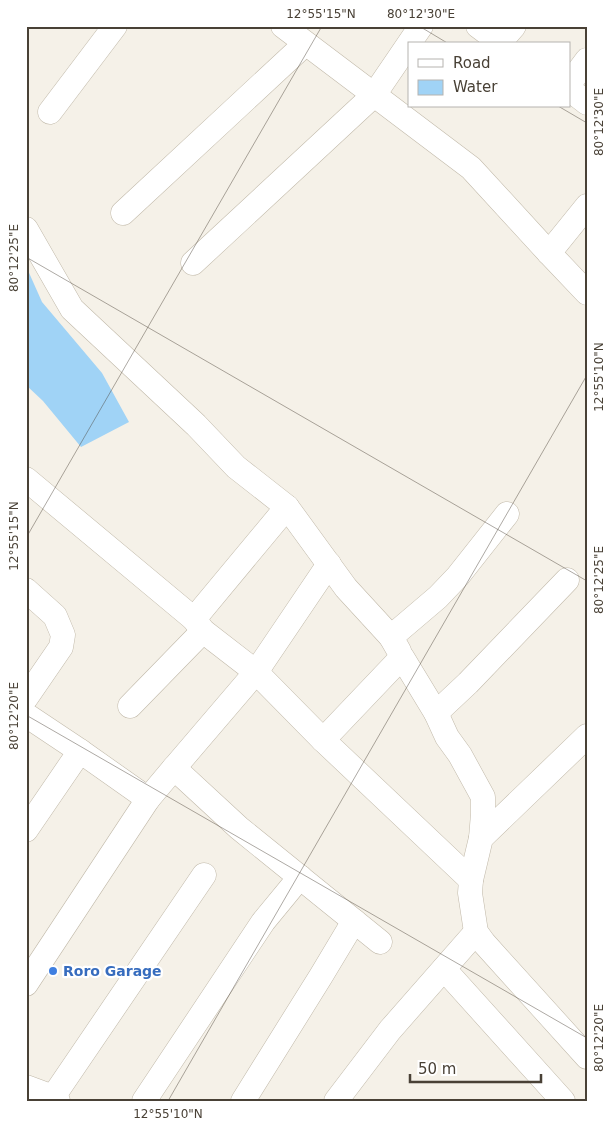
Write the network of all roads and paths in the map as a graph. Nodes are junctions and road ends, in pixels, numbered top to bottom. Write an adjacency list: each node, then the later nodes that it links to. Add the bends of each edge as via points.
1 (115, 26): 14 (street)
2 (283, 26): 7 (street)
3 (421, 26): 6 (street)
4 (478, 26): 5 (street)
5 (506, 37)
6 (410, 42)
7 (305, 44): 12 (street); 16 (street)
8 (408, 45): 12 (street)
9 (587, 60): 10 (street)
10 (570, 83)
11 (570, 91): 13 (street)
12 (374, 95): 18 (street, via 471,168); 19 (street)
13 (587, 102)
14 (50, 112)
15 (587, 206): 18 (street)
16 (124, 213)
17 (26, 229): 22 (street, via 72,309 236,467)
18 (549, 253): 20 (street)
19 (193, 263)
20 (582, 280)
21 (26, 479): 27 (street)
22 (287, 507): 24 (street); 27 (street)
23 (507, 514): 28 (street)
24 (329, 564): 28 (street); 29 (street)
25 (567, 580): 32 (street)
26 (26, 590): 30 (street, via 55,616 63,635 61,647)
27 (199, 625): 29 (street); 31 (street)
28 (396, 647): 32 (street); 35 (street)
29 (256, 672): 35 (street); 37 (street)
30 (26, 698)
31 (130, 706)
32 (436, 713): 40 (street, via 483,797)
33 (26, 715): 36 (street)
34 (587, 736): 40 (street)
35 (322, 740): 43 (street)
36 (80, 750): 38 (street); 39 (street)
37 (174, 768): 38 (street); 42 (street)
38 (148, 800): 48 (street)
39 (26, 830)
40 (481, 838): 43 (street)
41 (204, 875): 51 (street)
42 (300, 878): 44 (street); 52 (street, via 263,922)
43 (471, 880): 45 (street)
44 (354, 921): 46 (street); 53 (street)
45 (476, 932): 47 (street); 49 (street)
46 (380, 942)
47 (444, 970): 54 (street, via 390,1030); 55 (street)
48 (26, 984)
49 (587, 1057)
50 (26, 1087): 51 (street)
51 (55, 1099)
52 (144, 1101)
53 (243, 1101)
54 (336, 1101)
55 (563, 1101)

